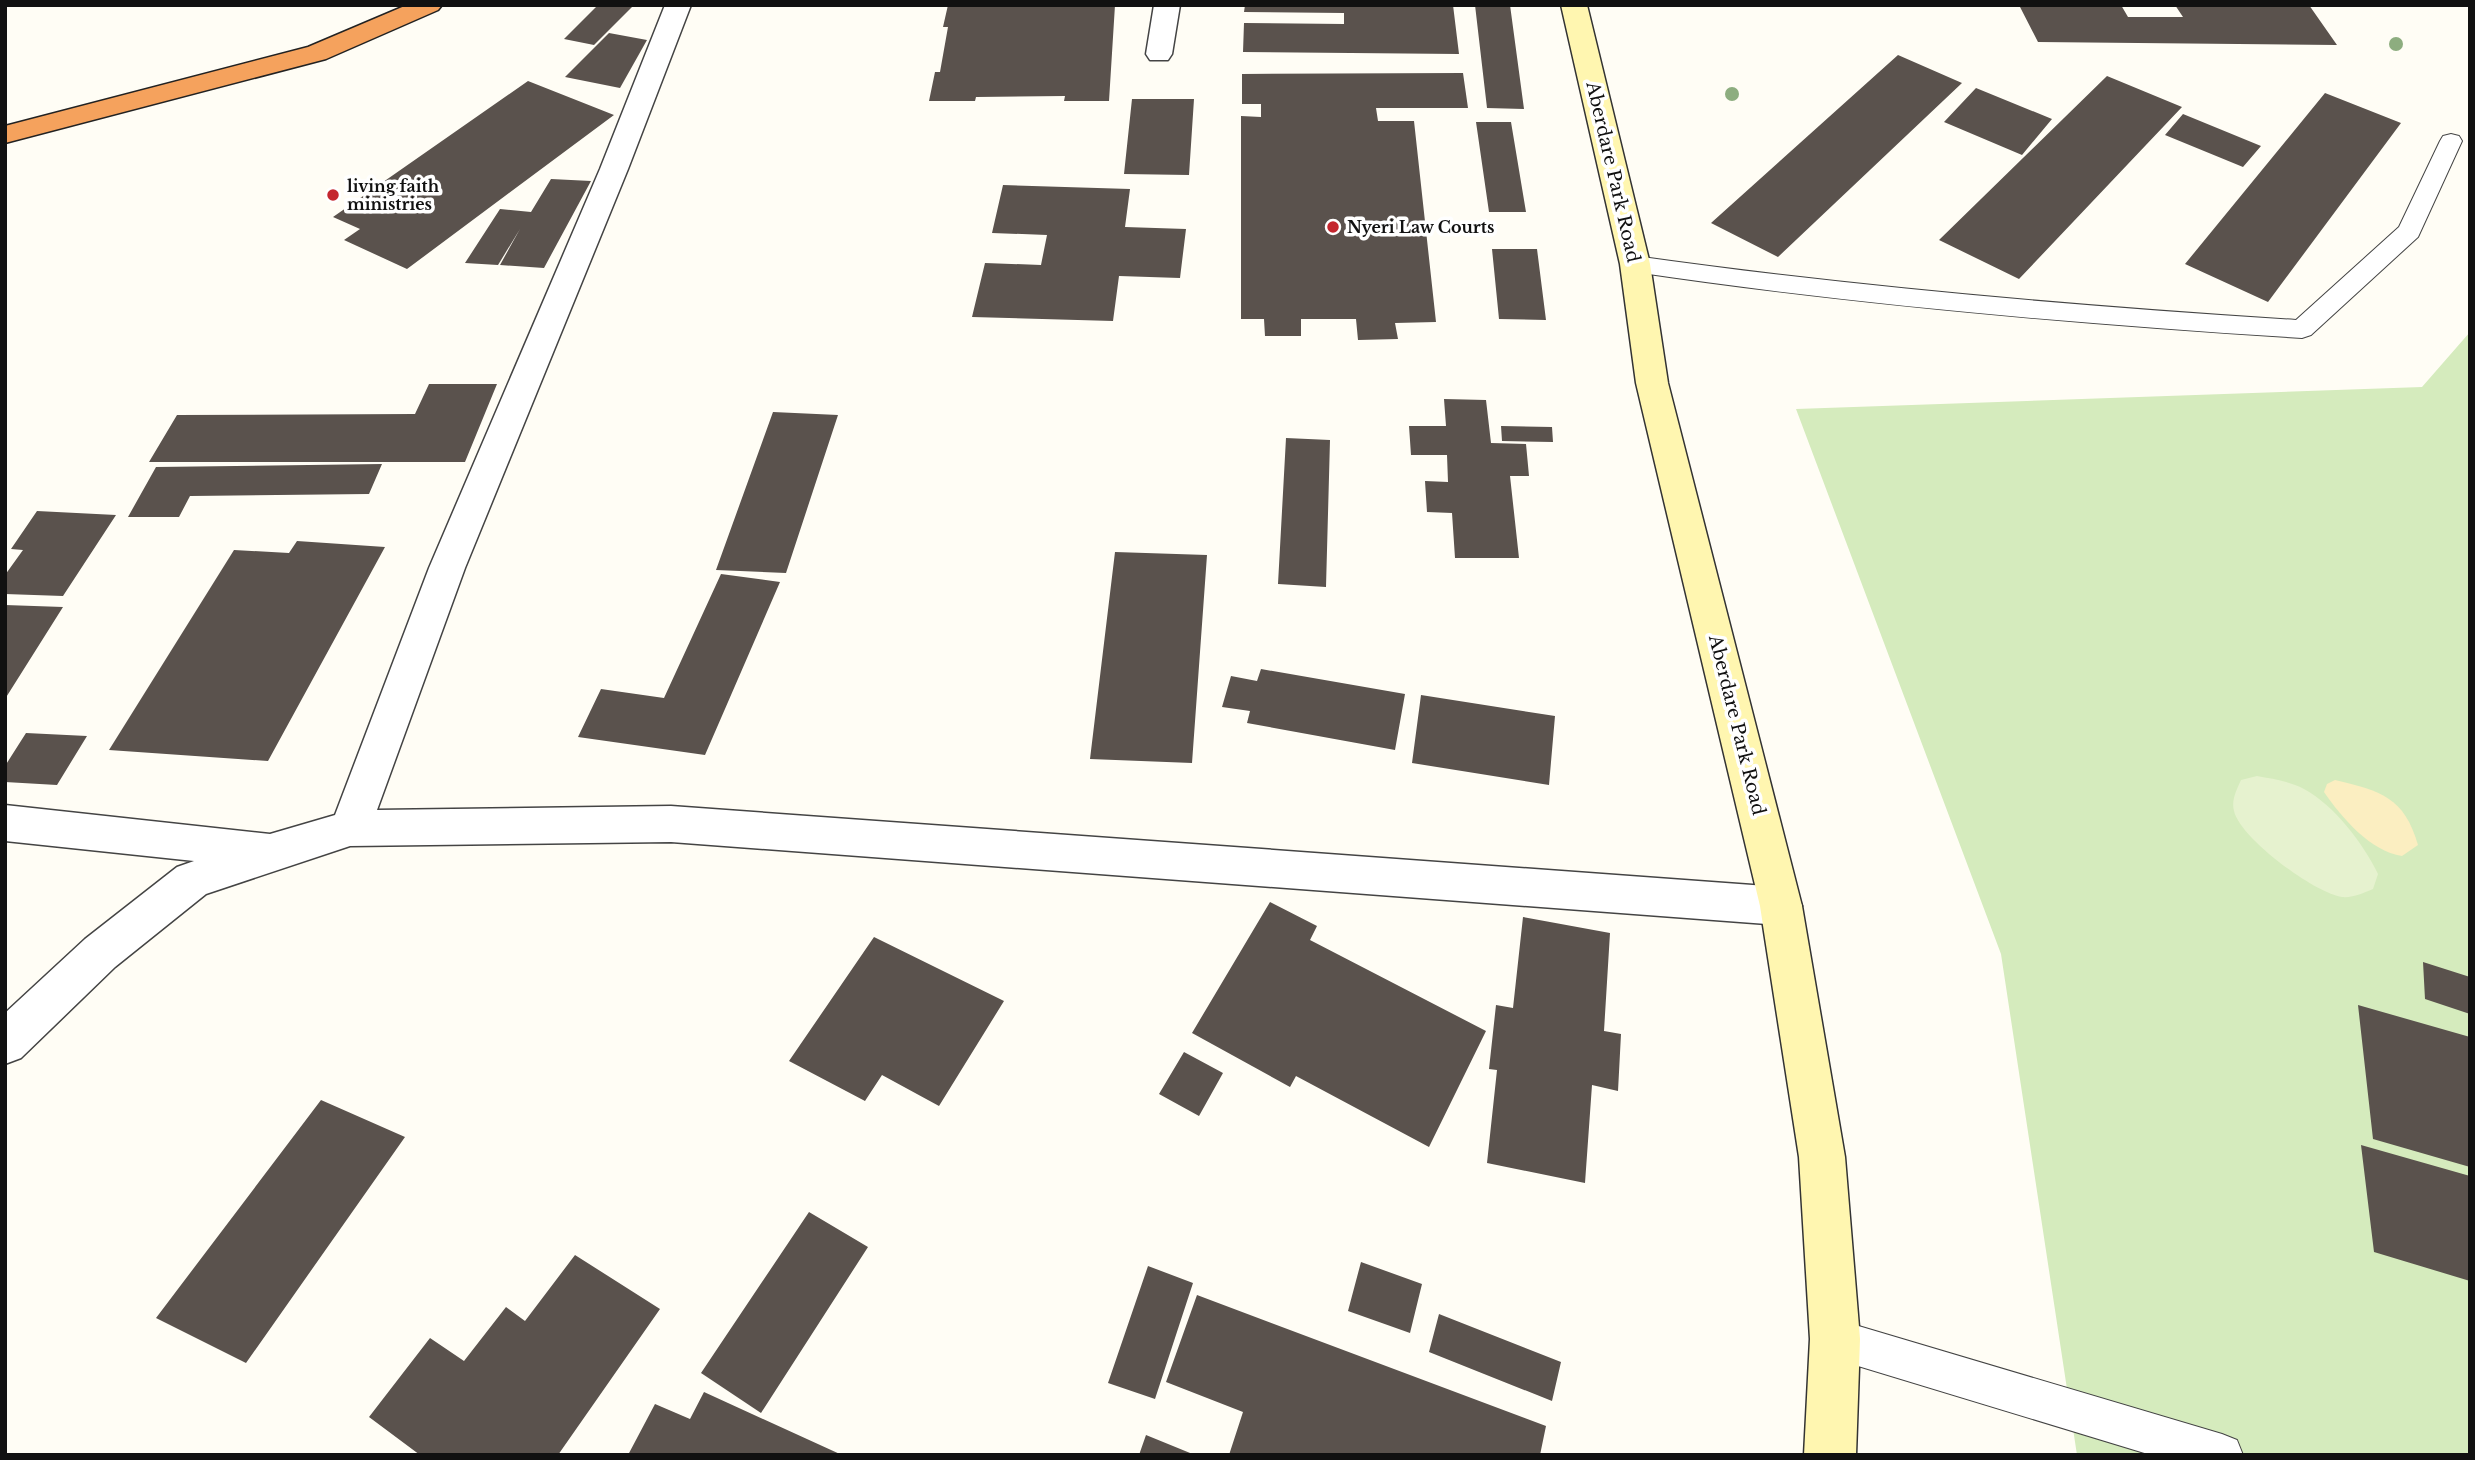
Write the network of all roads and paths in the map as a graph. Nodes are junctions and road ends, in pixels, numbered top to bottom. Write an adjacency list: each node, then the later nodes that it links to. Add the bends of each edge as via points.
1 (429, 5): 6 (highway, via 317,53)
2 (678, 5): 10 (street, via 447,568)
3 (1167, 5): 5 (street)
4 (1574, 5): 8 (street, Aberdare Park Road)
5 (1159, 54)
6 (5, 135)
7 (2451, 141): 8 (lane, via 2409,231 2302,329 1786,287)
8 (1635, 264): 12 (street, Aberdare Park Road, via 1652,383)
9 (5, 823): 11 (street)
10 (350, 828): 11 (street); 12 (street, via 671,824)
11 (273, 851): 13 (street, via 192,880 100,953)
12 (1782, 906): 14 (street, Aberdare Park Road, via 1822,1157)
13 (5, 1043)
14 (1835, 1339): 15 (street, Aberdare Park Road); 16 (lane)
15 (1830, 1455)
16 (2222, 1455)

